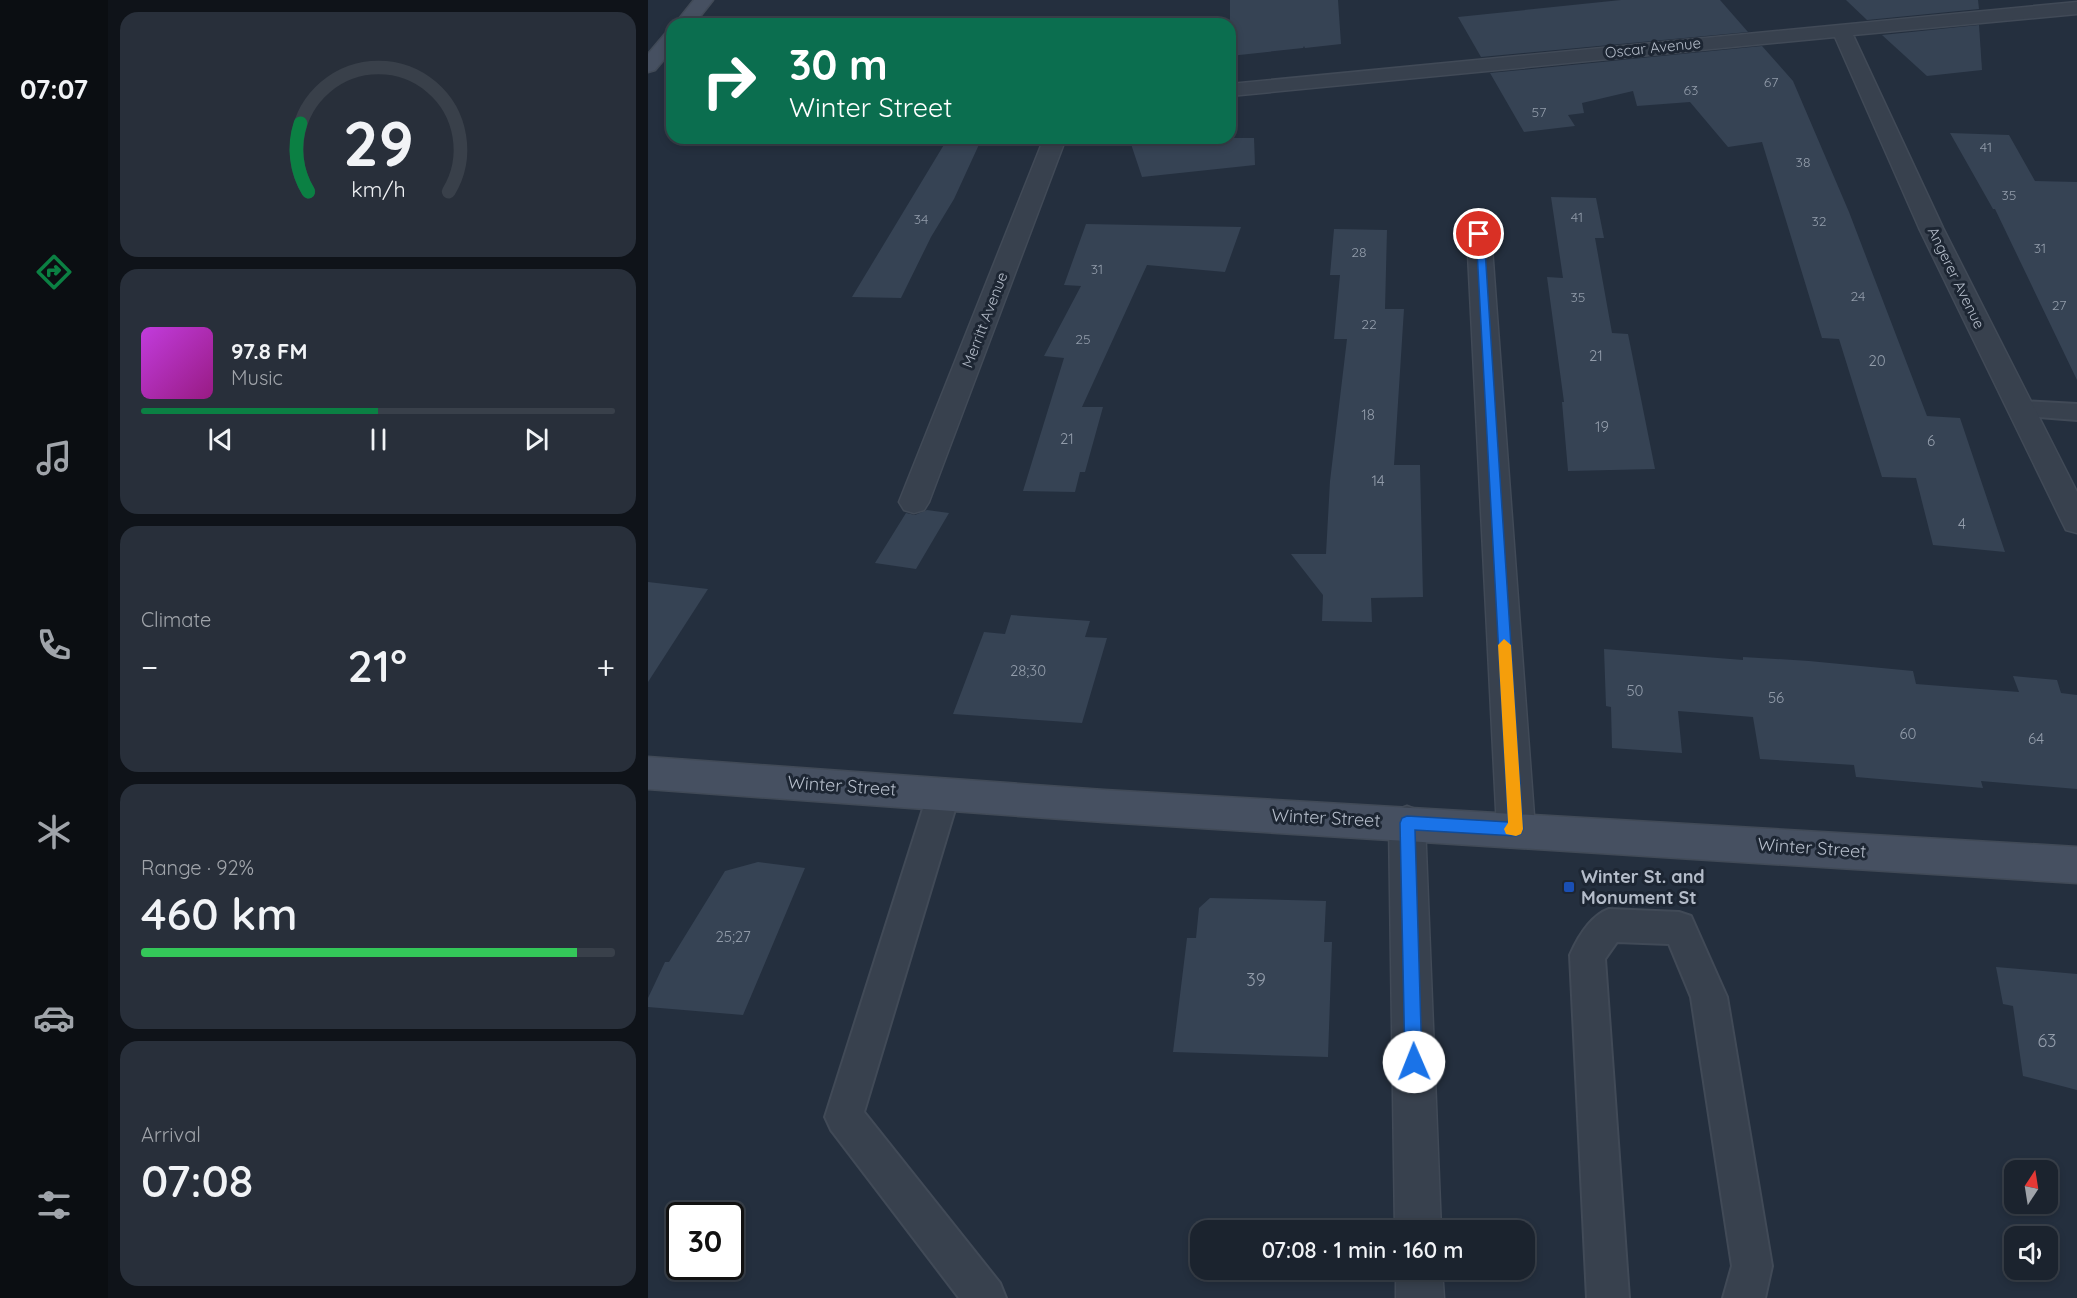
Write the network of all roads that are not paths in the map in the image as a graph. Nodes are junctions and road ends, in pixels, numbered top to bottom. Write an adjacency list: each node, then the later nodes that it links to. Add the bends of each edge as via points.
1 (704, 0): 3 (main road)
2 (2077, 8): 4 (street, Oscar Avenue)
3 (689, 18)
4 (1841, 30): 7 (street, Oscar Avenue); 10 (street, Angerer Avenue, via 1931,228)
5 (666, 45): 6 (main road)
6 (648, 66)
7 (1236, 89)
8 (1053, 144): 12 (street, Merritt Avenue)
9 (1479, 234): 17 (street)
10 (2021, 409): 11 (lane); 13 (street, Angerer Avenue)
11 (2077, 412)
12 (914, 502)
13 (2077, 522)
14 (648, 773): 15 (main road, Winter Street)
15 (944, 793): 16 (main road, Winter Street); 21 (lane, via 844,1117)
16 (1407, 823): 17 (main road, Winter Street); 19 (street)
17 (1516, 829): 18 (main road, Winter Street)
18 (2077, 865)
19 (1418, 1220)
20 (1419, 1280): 22 (street)
21 (985, 1298)
22 (1420, 1298)
23 (1608, 1298): 24 (lane, via 1587,955 1609,925 1679,928 1709,996 1752,1266)
24 (1744, 1298)

